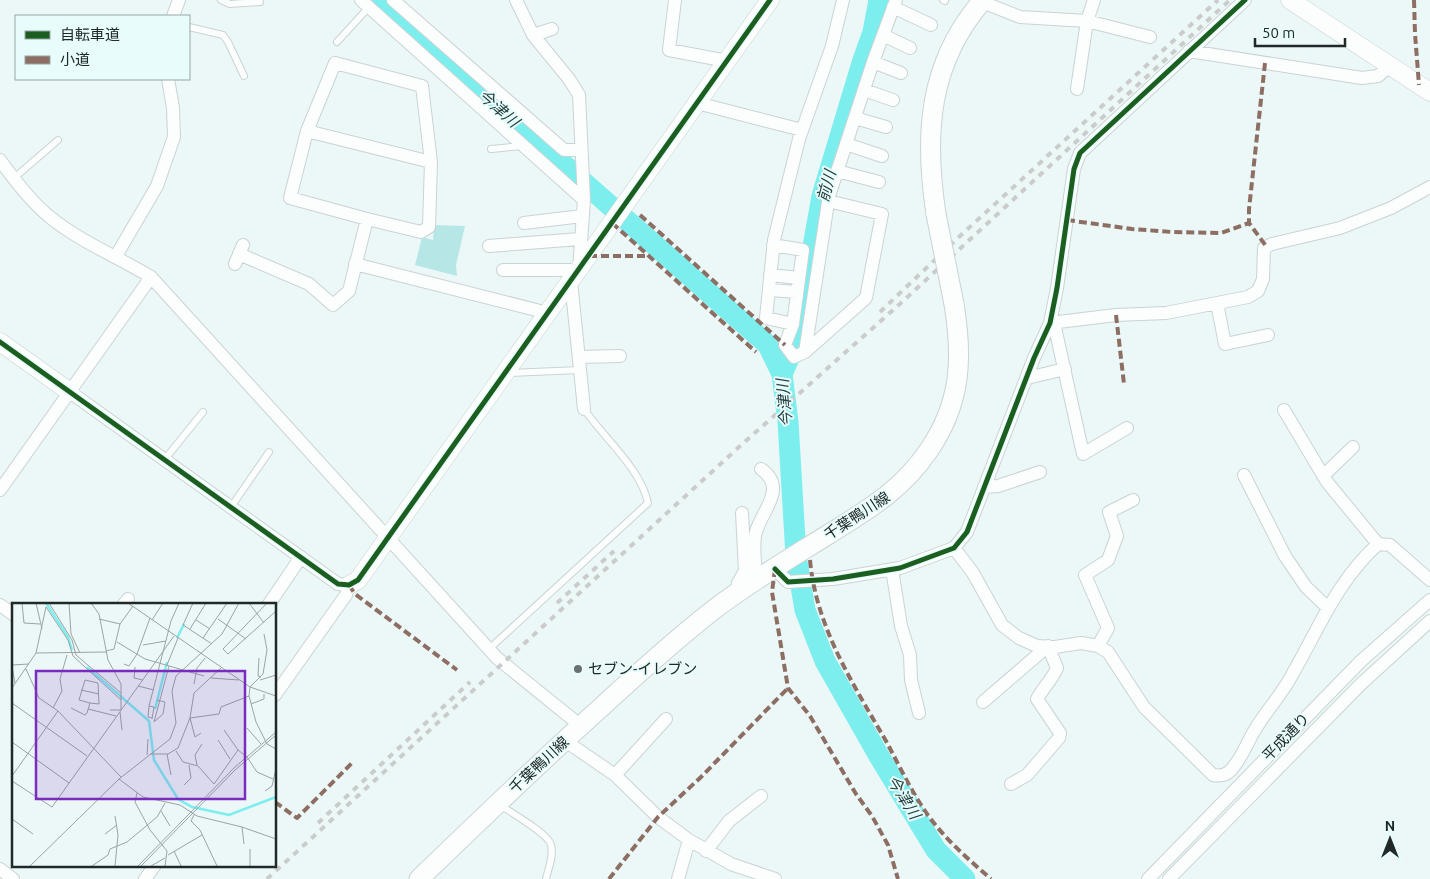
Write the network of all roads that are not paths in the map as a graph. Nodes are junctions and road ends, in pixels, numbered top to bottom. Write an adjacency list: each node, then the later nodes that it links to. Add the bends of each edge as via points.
1 (179, 0): 15 (street)
2 (221, 0): 12 (lane, via 230,4)
3 (393, 0): 45 (street, via 564,150)
4 (516, 0): 20 (street)
5 (675, 0): 26 (street, via 669,50)
6 (770, 0): 26 (street)
7 (843, 0): 39 (street, via 832,46)
8 (1094, 0): 16 (street)
9 (1245, 0): 25 (street)
10 (1290, 0): 28 (street)
11 (980, 1): 16 (street, via 1020,18); 105 (main road, 千葉鴨川線, bridge, via 948,59 934,99 930,138 936,214 959,335 957,387 950,410 940,433 894,491 810,547)
12 (260, 2)
13 (365, 4): 23 (lane); 43 (street)
14 (895, 4): 17 (street); 21 (street)
15 (174, 15)
16 (1086, 21): 22 (street); 32 (street)
17 (931, 25)
18 (190, 27): 30 (lane, via 223,35)
19 (552, 30): 20 (street)
20 (533, 35): 45 (street, via 570,78 579,95)
21 (883, 35): 24 (street); 27 (street)
22 (1150, 38)
23 (338, 42)
24 (910, 48)
25 (1189, 52): 28 (street, via 1362,78 1378,76); 73 (street, via 1080,154 1074,169)
26 (727, 61): 36 (street)
27 (873, 62): 29 (street); 33 (street)
28 (1390, 66): 34 (street)
29 (901, 73)
30 (244, 76)
31 (168, 80): 62 (street, via 174,137 157,186)
32 (1077, 89)
33 (864, 90): 35 (street); 37 (street)
34 (1430, 92)
35 (893, 100)
36 (697, 103): 39 (street); 66 (street)
37 (855, 118): 38 (street); 42 (street)
38 (886, 127)
39 (802, 130): 59 (street)
40 (307, 131): 48 (street); 48 (street, via 334,63 422,86); 56 (street, via 290,198)
41 (58, 140): 50 (lane)
42 (846, 144): 46 (street); 49 (street)
43 (523, 146): 44 (lane); 53 (street)
44 (491, 149)
45 (581, 150): 53 (street)
46 (882, 156)
47 (0, 160): 50 (street)
48 (431, 162): 56 (street, via 429,227 421,232)
49 (837, 171): 51 (street); 54 (street)
50 (13, 179): 62 (street, via 51,218 81,239)
51 (879, 182)
52 (1430, 187): 71 (street, via 1391,208 1340,228 1264,248 1263,280 1258,291 1248,297)
53 (584, 200): 55 (street)
54 (828, 201): 77 (street); 77 (street, via 882,214 866,298)
55 (582, 216): 57 (street); 58 (street)
56 (367, 219): 63 (street)
57 (524, 222)
58 (580, 239): 60 (street); 66 (street)
59 (773, 245): 65 (street); 68 (street, via 803,250)
60 (488, 246)
61 (239, 254): 63 (street, via 309,284 333,305 349,291)
62 (116, 256): 67 (street)
63 (355, 264): 72 (street)
64 (503, 270): 66 (street)
65 (770, 275): 68 (street); 69 (street)
66 (575, 276): 72 (street); 79 (street)
67 (151, 277): 83 (street); 100 (street)
68 (799, 278): 70 (street)
69 (769, 290): 70 (street); 74 (street, via 766,318)
70 (797, 292): 74 (street)
71 (1217, 303): 73 (street, via 1166,313); 75 (street, via 1225,344)
72 (548, 314): 81 (street)
73 (1052, 323): 80 (street); 82 (street)
74 (793, 324): 77 (street, via 785,345 794,357)
75 (1268, 335)
76 (0, 342): 83 (street)
77 (805, 352)
78 (620, 356): 79 (street)
79 (579, 363): 81 (lane); 84 (street)
80 (1064, 369): 82 (street); 87 (street, via 1083,454)
81 (506, 373): 100 (street)
82 (1027, 378): 95 (street)
83 (70, 392): 90 (street); 96 (street)
84 (584, 409): 118 (lane, via 618,450 646,492 648,503)
85 (1284, 410): 94 (street)
86 (203, 412): 90 (lane)
87 (1127, 428)
88 (1353, 447): 94 (street)
89 (269, 452): 98 (lane)
90 (165, 459): 98 (street)
91 (761, 469): 106 (street, via 772,481 773,497 755,534)
92 (1040, 472): 95 (street, via 998,486)
93 (1244, 475): 113 (street, via 1285,556 1306,586)
94 (1323, 476): 101 (street)
95 (984, 486): 102 (street, via 967,532)
96 (0, 490)
97 (1132, 500): 117 (street, via 1109,512 1117,536 1108,560 1085,575 1108,628)
98 (231, 507): 103 (street)
99 (742, 513): 109 (street, via 745,571 738,582)
100 (388, 539): 108 (street, via 358,580); 118 (street)
101 (1378, 544): 107 (street, via 1390,545); 113 (street, via 1362,559)
102 (954, 548): 104 (street); 116 (street, via 973,573 1002,625 1036,646)
103 (301, 558): 108 (street, via 338,584); 111 (street)
104 (892, 569): 105 (street, via 812,581); 121 (street)
105 (782, 576): 106 (main road, 千葉鴨川線)
106 (756, 580): 109 (main road, 千葉鴨川線)
107 (1430, 580)
108 (349, 585): 119 (street, via 346,595)
109 (736, 594): 123 (main road, 千葉鴨川線, via 682,634)
110 (1430, 600): 128 (street, 平成通り, via 1361,661)
111 (270, 603)
112 (0, 605): 114 (street)
113 (1328, 608): 125 (street, via 1291,677 1255,729 1236,764)
114 (12, 614)
115 (1430, 621): 130 (street, 平成通り, via 1361,684)
116 (1048, 646): 117 (street, via 1081,643); 120 (street); 127 (street, via 1056,668 1037,699 1060,733 1059,738 1027,775)
117 (1098, 646): 125 (street, via 1108,652 1144,706 1213,775)
118 (489, 649): 123 (street)
119 (276, 694)
120 (983, 702)
121 (919, 712)
122 (666, 719): 126 (street)
123 (581, 726): 124 (main road, 千葉鴨川線)
124 (564, 740): 126 (street); 131 (main road, 千葉鴨川線)
125 (1225, 774): 128 (street)
126 (615, 775): 132 (street, via 658,817)
127 (1011, 784)
128 (1238, 786): 130 (street); 142 (street, 平成通り)
129 (761, 796): 133 (street, via 729,821)
130 (1250, 798): 143 (street, 平成通り)
131 (497, 803): 138 (main road, 千葉鴨川線); 139 (lane, via 551,842)
132 (689, 840): 133 (street); 140 (street)
133 (706, 851): 141 (street, via 731,864)
134 (154, 866): 137 (street)
135 (0, 869): 136 (street)
136 (13, 879)
137 (145, 879)
138 (419, 879)
139 (546, 879)
140 (678, 879)
141 (775, 879)
142 (1148, 879)
143 (1169, 879)

